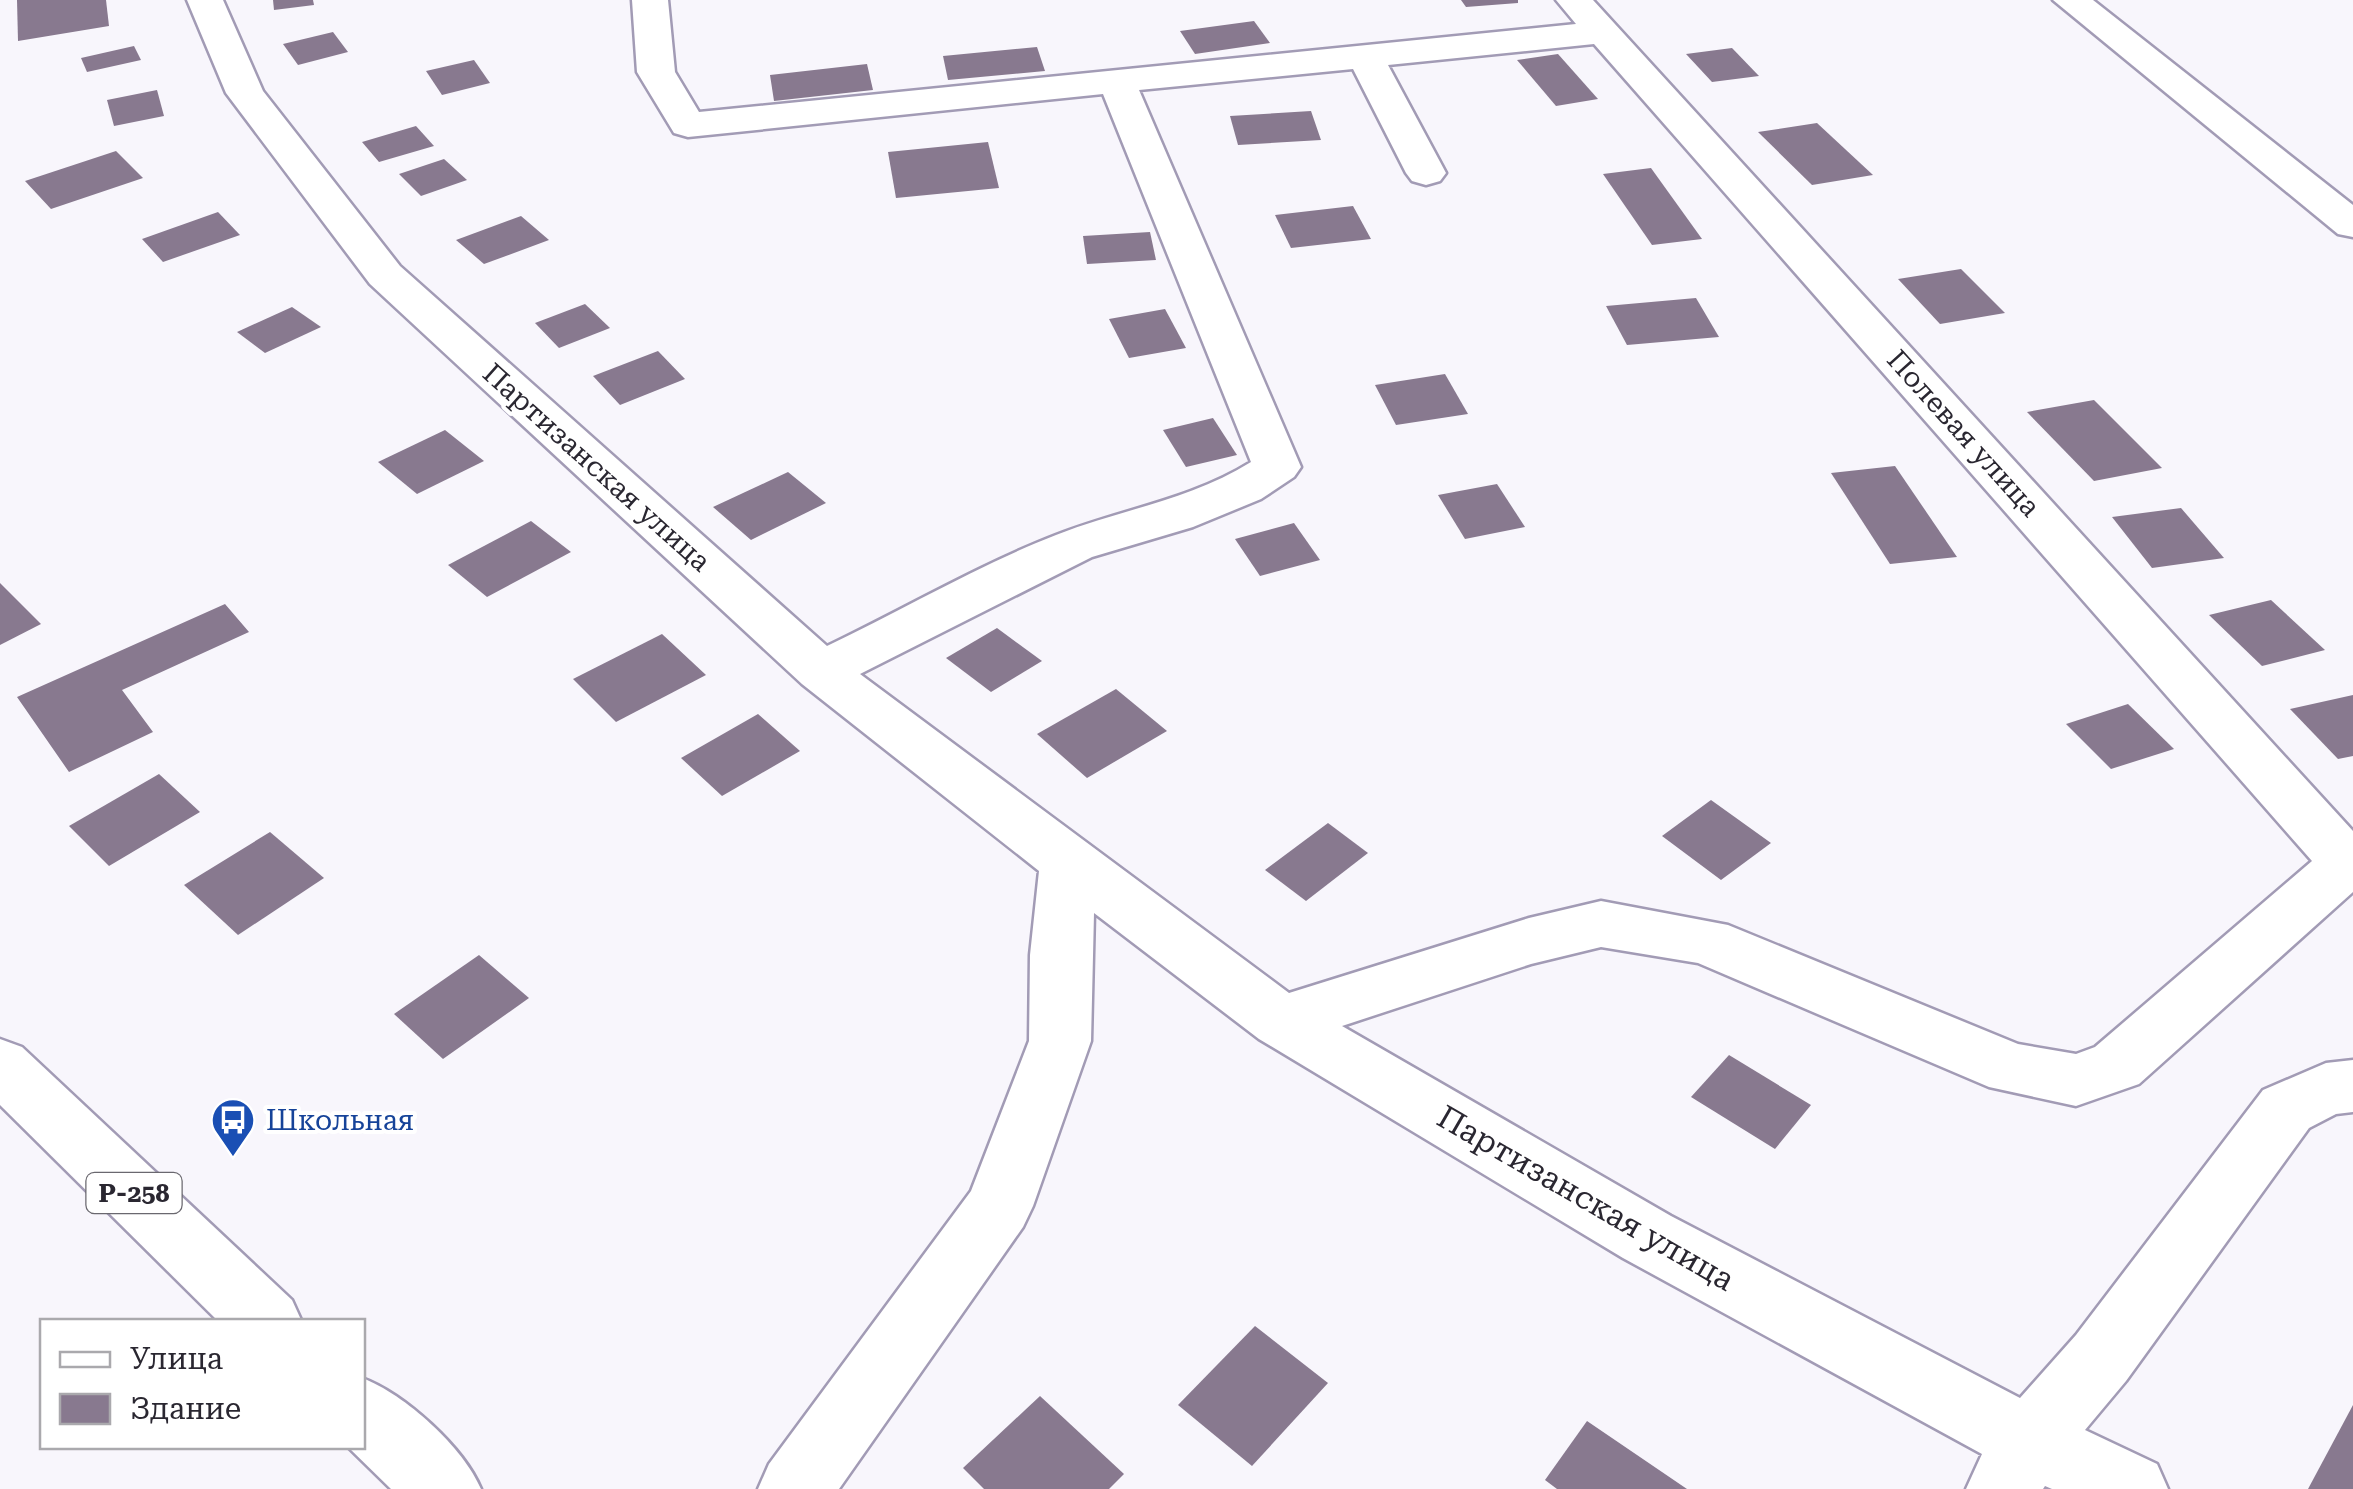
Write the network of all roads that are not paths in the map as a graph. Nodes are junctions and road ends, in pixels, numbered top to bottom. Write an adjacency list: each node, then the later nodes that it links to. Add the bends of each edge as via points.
1 (205, 0): 9 (main road, Партизанская улица, via 244,94 385,275)
2 (650, 0): 6 (main road, via 656,72 688,126)
3 (2070, 0): 8 (main road)
4 (1589, 16): 5 (main road); 11 (main road, Полевая улица)
5 (1365, 56): 6 (main road); 7 (main road)
6 (1117, 82): 9 (main road, via 1277,467 1176,516 1074,546)
7 (1426, 174)
8 (2353, 225)
9 (822, 671): 10 (main road, Партизанская улица)
10 (1069, 862): 12 (main road, Партизанская улица); 19 (main road, via 1060,1041 999,1206)
11 (2352, 866): 12 (main road, via 2322,882 2116,1066 2076,1080 2011,1069 1707,941 1601,924)
12 (1281, 1021): 17 (main road, Партизанская улица)
13 (0, 1065): 15 (main road, Р-258)
14 (2353, 1086): 17 (main road, via 2326,1088 2286,1108)
15 (264, 1319)
16 (365, 1415): 18 (main road)
17 (2016, 1465): 20 (main road, Партизанская улица)
18 (444, 1489)
19 (795, 1489)
20 (2131, 1489)

